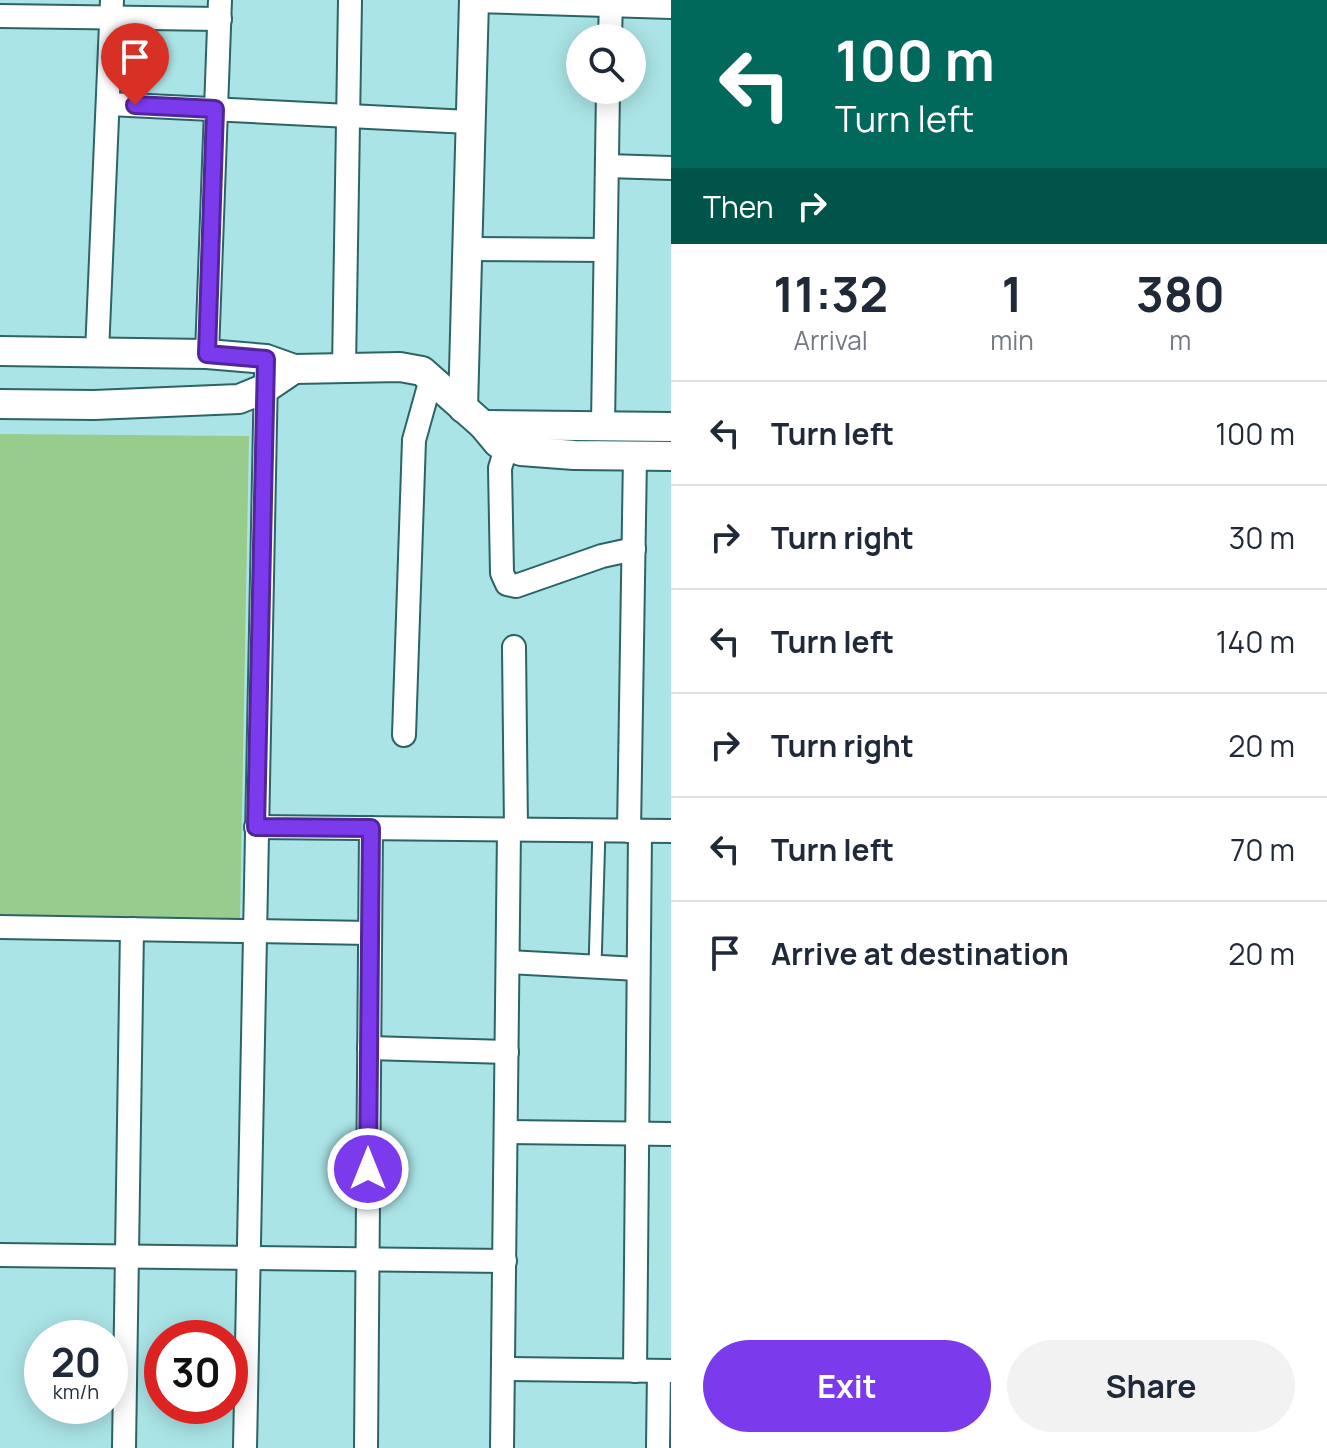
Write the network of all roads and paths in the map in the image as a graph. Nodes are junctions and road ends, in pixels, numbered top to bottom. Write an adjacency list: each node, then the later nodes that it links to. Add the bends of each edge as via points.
1 (350, 0): 12 (street)
2 (474, 0): 3 (street); 13 (street)
3 (610, 3): 4 (street); 8 (street)
4 (671, 7)
5 (112, 9): 6 (street); 7 (street); 9 (street)
6 (220, 9): 11 (street)
7 (0, 16)
8 (610, 24)
9 (109, 104): 11 (street); 19 (street)
10 (608, 104): 14 (street)
11 (215, 109): 12 (street); 20 (street)
12 (347, 116): 13 (street); 22 (street)
13 (469, 122): 16 (street)
14 (607, 166): 15 (street); 17 (street)
15 (671, 168)
16 (466, 249): 17 (street); 27 (street)
17 (605, 250): 28 (street)
18 (0, 351): 19 (street)
19 (97, 353): 20 (street)
20 (207, 354): 21 (street)
21 (266, 359): 23 (street); 25 (street)
22 (344, 368): 23 (street); 24 (street, via 400,367 422,371)
23 (294, 369): 25 (street)
24 (431, 379): 27 (street); 35 (street, via 414,440)
25 (266, 388): 26 (street, via 239,399); 36 (street)
26 (0, 404)
27 (473, 416): 28 (street); 30 (street, via 498,443)
28 (603, 425): 29 (street)
29 (671, 427)
30 (507, 445): 31 (street, via 521,451); 33 (street, via 500,468 502,573 507,584 516,586)
31 (635, 456): 32 (street); 33 (street)
32 (671, 456)
33 (634, 549): 40 (street)
34 (514, 647): 38 (street)
35 (404, 735)
36 (256, 827): 37 (street); 44 (street)
37 (371, 828): 38 (street); 45 (street)
38 (513, 829): 39 (street); 46 (street)
39 (599, 830): 40 (street); 47 (lane)
40 (634, 831): 41 (street); 48 (street)
41 (671, 831)
42 (0, 927): 43 (street)
43 (132, 929): 44 (street); 55 (street)
44 (254, 931): 45 (street); 56 (street)
45 (370, 933): 49 (street)
46 (508, 962): 47 (street); 50 (street)
47 (595, 967): 48 (street)
48 (638, 969): 52 (street)
49 (369, 1048): 50 (street); 57 (street)
50 (507, 1052): 51 (street)
51 (506, 1132): 52 (street); 58 (street)
52 (637, 1134): 53 (street); 60 (street)
53 (671, 1134)
54 (0, 1255): 55 (street)
55 (127, 1257): 56 (street); 62 (street)
56 (248, 1258): 57 (street); 63 (street)
57 (367, 1259): 58 (street); 64 (street)
58 (505, 1261): 59 (street)
59 (503, 1369): 60 (street); 65 (street)
60 (635, 1371): 61 (street)
61 (665, 1371): 66 (street)
62 (124, 1448)
63 (245, 1448)
64 (366, 1448)
65 (502, 1448)
66 (658, 1448)

